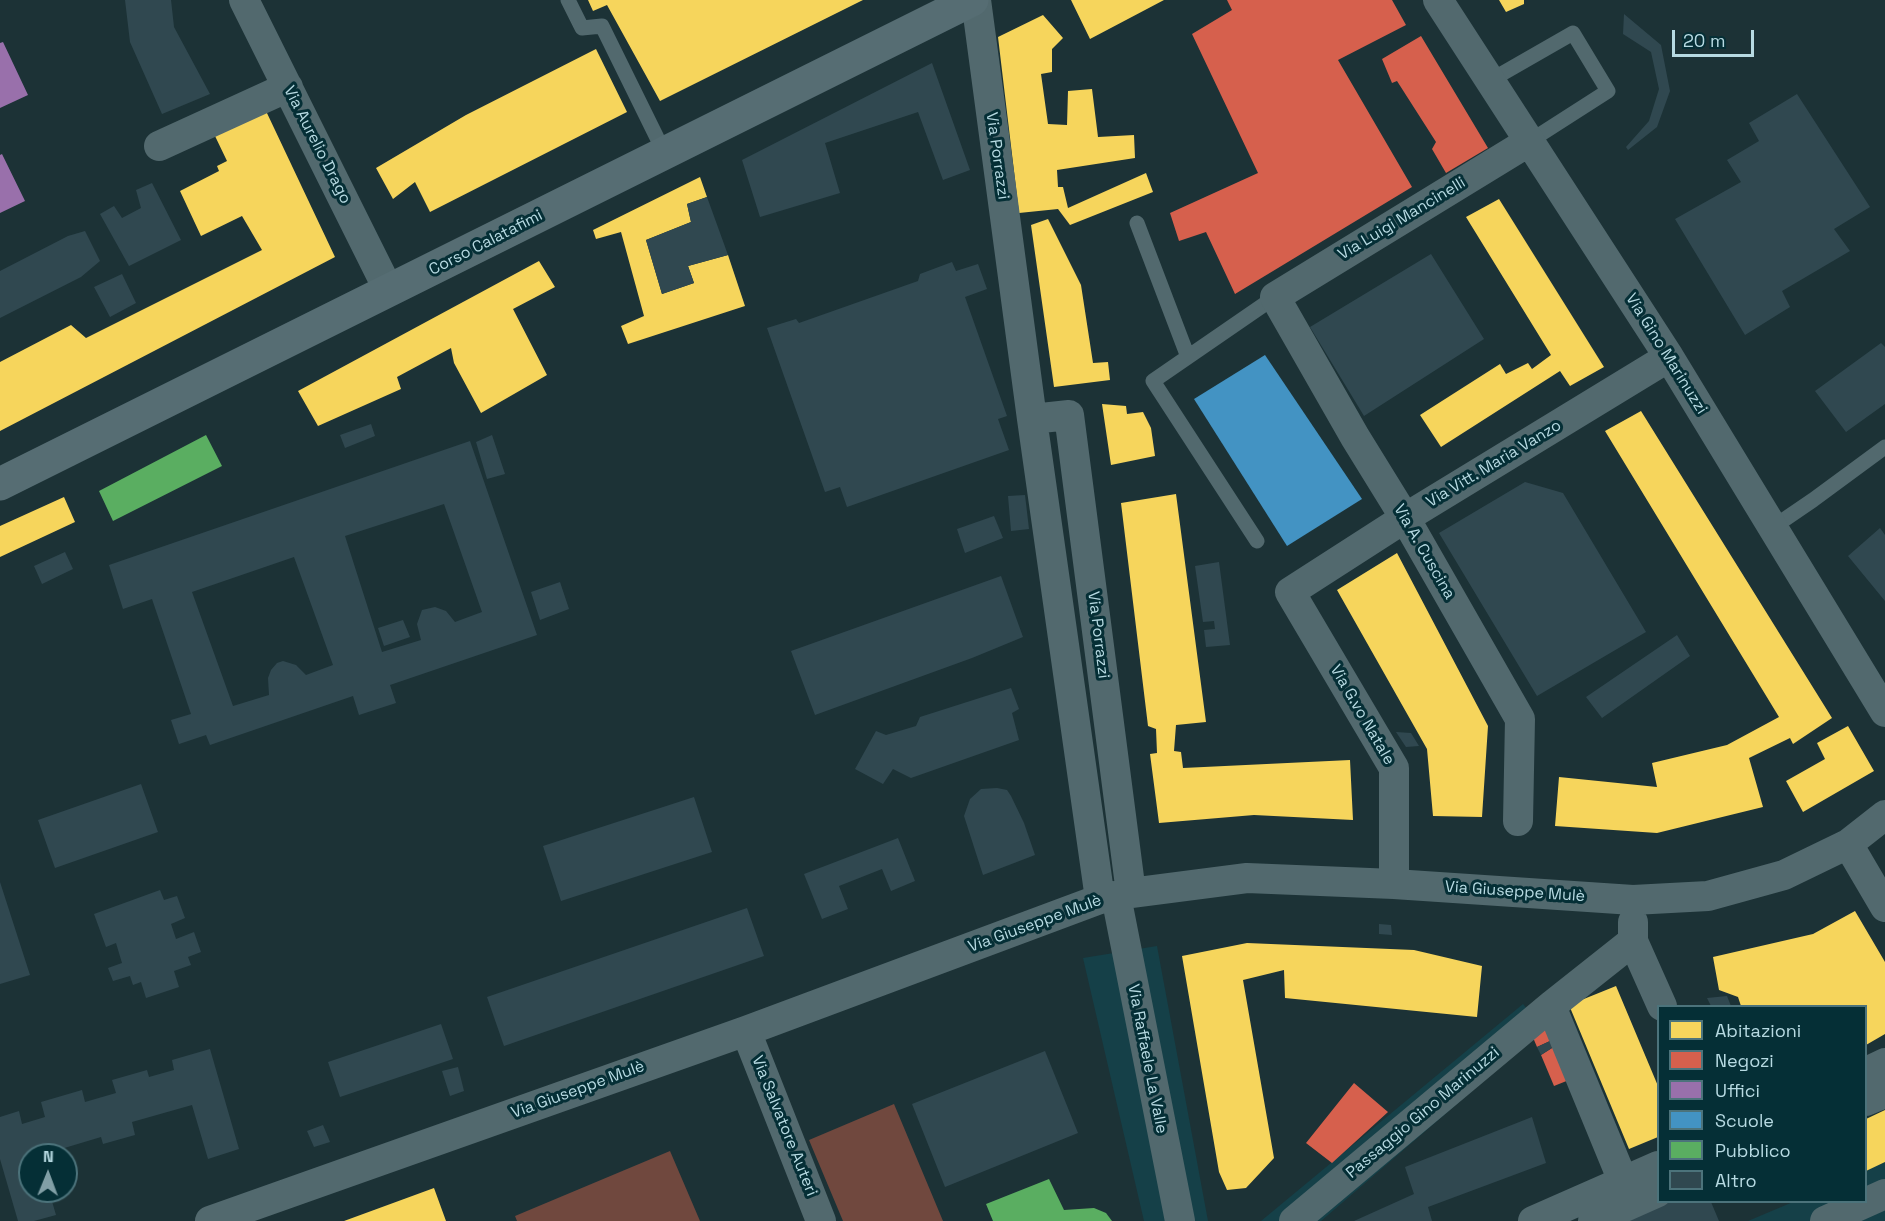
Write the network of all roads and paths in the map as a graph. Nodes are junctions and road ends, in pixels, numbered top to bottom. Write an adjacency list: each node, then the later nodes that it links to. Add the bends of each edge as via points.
1 (244, 0): 6 (street, Via Aurelio Drago)
2 (568, 0): 9 (lane, via 582,28 602,26)
3 (974, 0): 9 (main road, Corso Calatafimi); 26 (street, Via Porrazzi, via 1032,419)
4 (1438, 0): 5 (street, Via Gino Marinuzzi)
5 (1491, 80): 7 (street, Via Gino Marinuzzi); 7 (lane, via 1573,33 1608,91)
6 (288, 87): 8 (street); 11 (street, Via Aurelio Drago)
7 (1530, 141): 12 (street, Via Luigi Mancinelli); 14 (street, Via Gino Marinuzzi)
8 (159, 146)
9 (664, 154): 11 (main road, Corso Calatafimi)
10 (1137, 223): 13 (lane)
11 (389, 291): 16 (main road, Corso Calatafimi)
12 (1275, 297): 13 (lane); 17 (street, Via A. Cuscina)
13 (1188, 357): 19 (lane, via 1153,381)
14 (1669, 357): 17 (street, Via Vitt. Maria Vanzo); 18 (street, Via Gino Marinuzzi)
15 (1885, 447): 18 (lane)
16 (0, 484)
17 (1405, 518): 20 (street, Via Vitt. Maria Vanzo); 23 (street, Via A. Cuscina, via 1520,719)
18 (1772, 528): 21 (street, Via Gino Marinuzzi)
19 (1257, 541)
20 (1290, 592): 25 (street, Via G.vo Natale, via 1394,768)
21 (1885, 712)
22 (1885, 815): 24 (street, Via Giuseppe Mulè)
23 (1518, 821)
24 (1848, 844): 27 (street, Via Giuseppe Mulè, via 1784,874 1708,896); 28 (street)
25 (1394, 884): 26 (street, Via Giuseppe Mulè, via 1247,878); 27 (street, Via Giuseppe Mulè)
26 (1116, 896): 32 (street, Via Giuseppe Mulè); 45 (street, Via Raffaele La Valle)
27 (1632, 900): 29 (street)
28 (1885, 907)
29 (1633, 940): 30 (street); 31 (street, Passaggio Gino Marinuzzi)
30 (1662, 1005)
31 (1551, 1006): 38 (street); 46 (street, Passaggio Gino Marinuzzi)
32 (746, 1031): 43 (street, Via Giuseppe Mulè); 44 (street, Via Salvatore Auteri)
33 (1885, 1063): 34 (street)
34 (1867, 1072)
35 (1885, 1093): 36 (street)
36 (1867, 1101)
37 (1657, 1167): 38 (street)
38 (1623, 1181): 47 (street)
39 (1657, 1193): 48 (street)
40 (1885, 1194): 41 (street)
41 (1867, 1202)
42 (1865, 1203): 49 (street)
43 (210, 1221)
44 (821, 1221)
45 (1180, 1221)
46 (1294, 1221)
47 (1533, 1221)
48 (1593, 1221)
49 (1825, 1221)

